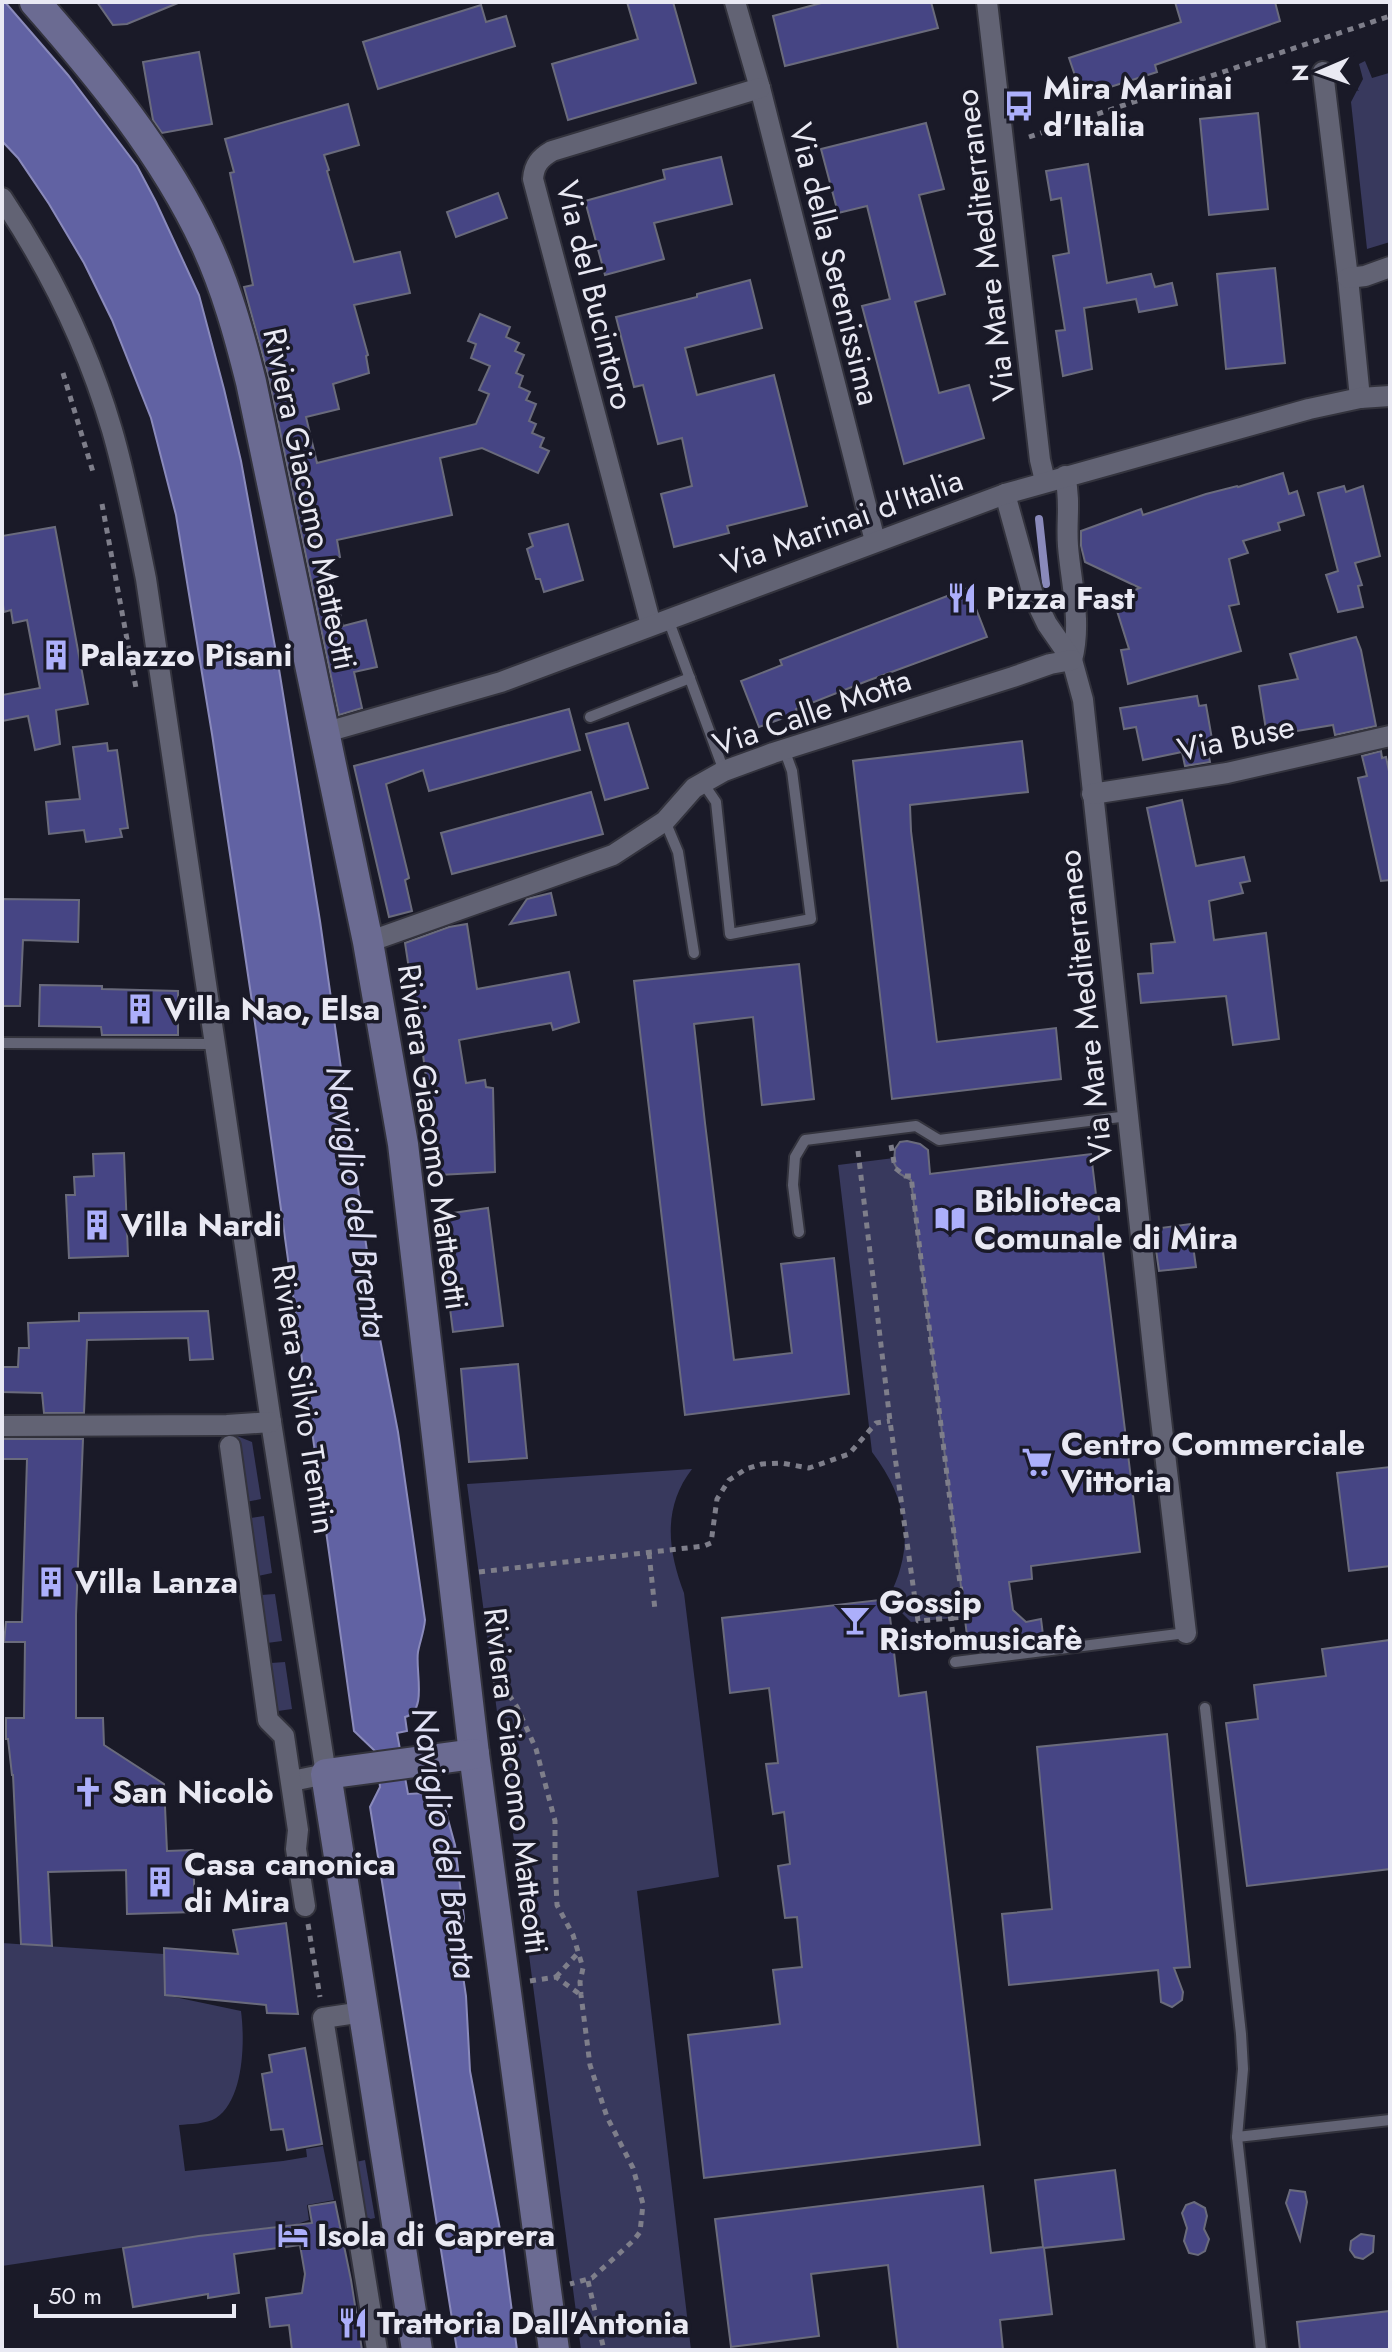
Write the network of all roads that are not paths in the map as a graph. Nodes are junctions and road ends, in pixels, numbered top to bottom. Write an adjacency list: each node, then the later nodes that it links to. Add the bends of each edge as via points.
1 (35, 2): 18 (street, Riviera Giacomo Matteotti, via 129,117 171,178 227,297 251,382)
2 (735, 2): 5 (street, Via della Serenissima)
3 (987, 2): 11 (street, Via Mare Mediterraneo, via 1040,460)
4 (1323, 72): 8 (street)
5 (760, 88): 13 (street, Via della Serenissima); 14 (street, Via del Bucintoro, via 552,151 533,170)
6 (2, 198): 28 (street, Riviera Silvio Trentin, via 89,363 127,487 146,579)
7 (1390, 267): 8 (street)
8 (1348, 278): 10 (street)
9 (1390, 396): 10 (street, Via Marinai d'Italia)
10 (1360, 398): 11 (street, Via Marinai d'Italia)
11 (1055, 479): 12 (street, Via Marinai d'Italia); 15 (street, Via Mare Mediterraneo, via 1069,495 1067,543 1077,619)
12 (1005, 494): 13 (street, Via Marinai d'Italia); 15 (street, Via Mare Mediterraneo, via 1033,595)
13 (875, 541): 14 (street, Via Marinai d'Italia)
14 (659, 622): 16 (lane); 18 (street, Via Marinai d'Italia, via 501,682)
15 (1072, 660): 20 (street, Via Calle Motta); 23 (street, Via Mare Mediterraneo, via 1083,700)
16 (690, 678): 17 (lane); 21 (lane)
17 (590, 717)
18 (323, 733): 25 (street, Riviera Giacomo Matteotti)
19 (1390, 736): 23 (street, Via Buse, via 1227,773)
20 (784, 749): 21 (street, Via Calle Motta); 22 (lane, via 792,771 811,919 730,934 716,802)
21 (724, 771): 22 (street, Via Calle Motta)
22 (703, 783): 24 (street, Via Calle Motta)
23 (1092, 794): 29 (street, Via Mare Mediterraneo)
24 (665, 821): 25 (street, Via Calle Motta, via 613,855); 26 (lane, via 678,852)
25 (368, 942): 37 (street, Riviera Giacomo Matteotti, via 403,1144)
26 (694, 953)
27 (2, 1043): 28 (lane)
28 (215, 1044): 31 (street, Riviera Silvio Trentin)
29 (1128, 1116): 30 (lane, via 939,1140 916,1126 805,1140 795,1157 793,1185); 34 (street, Via Mare Mediterraneo)
30 (799, 1232)
31 (271, 1422): 32 (street); 38 (street, Riviera Silvio Trentin)
32 (2, 1426)
33 (230, 1446): 39 (street, via 268,1720 284,1736)
34 (1186, 1633): 35 (lane)
35 (955, 1662)
36 (1205, 1708): 43 (lane, via 1241,2034)
37 (474, 1754): 38 (street); 47 (street, Riviera Giacomo Matteotti)
38 (326, 1774): 39 (street); 41 (street, Riviera Silvio Trentin)
39 (292, 1781): 40 (street)
40 (305, 1906)
41 (363, 2012): 44 (street, Riviera Silvio Trentin); 44 (street, via 323,2018)
42 (1390, 2120): 43 (lane)
43 (1237, 2137): 48 (lane)
44 (386, 2280): 45 (street); 46 (street, Riviera Silvio Trentin)
45 (377, 2350)
46 (417, 2350)
47 (554, 2350)
48 (1261, 2350)

